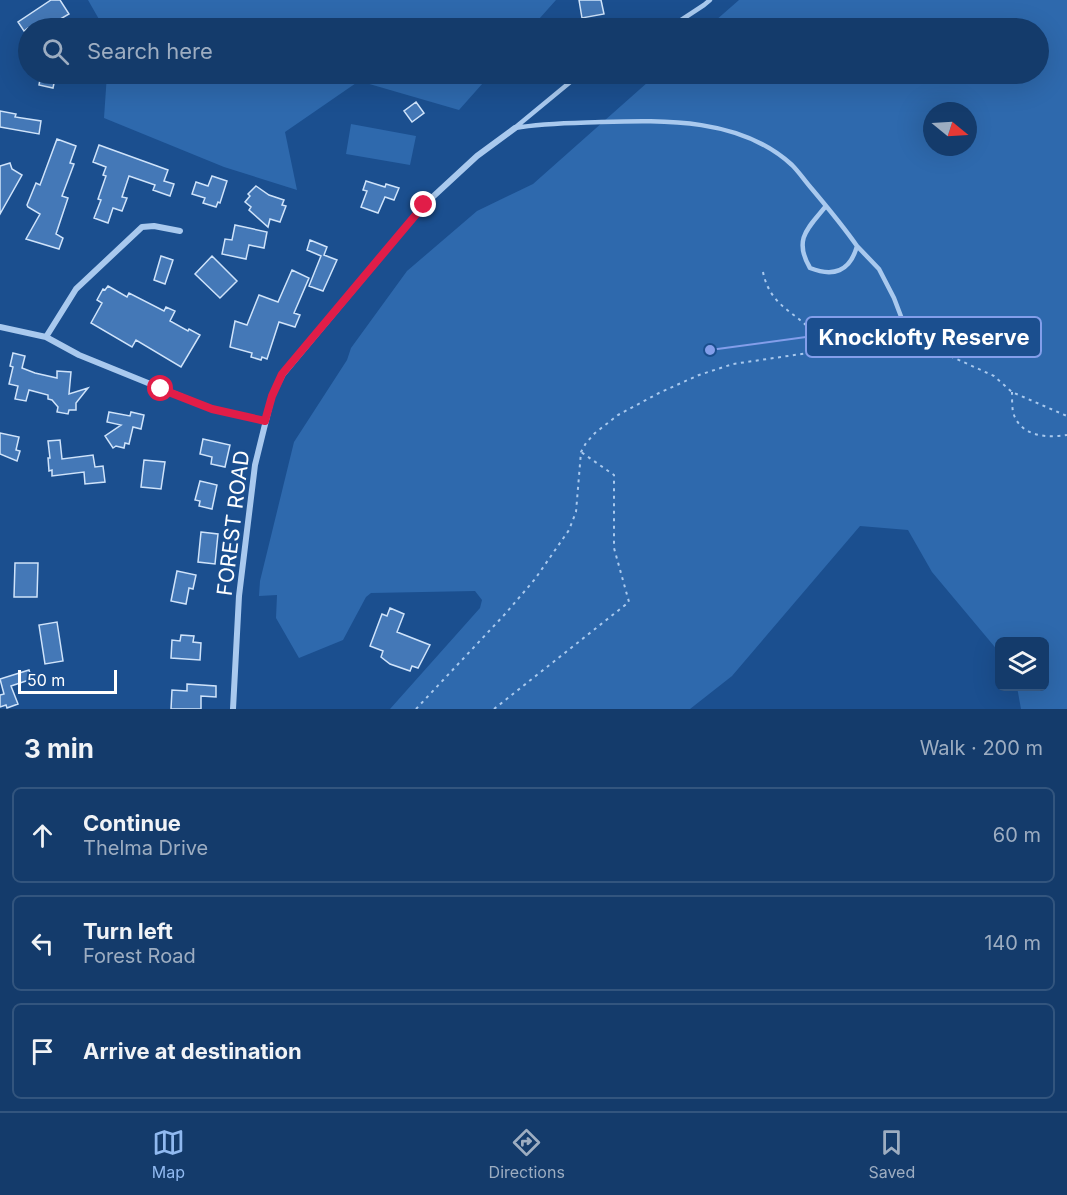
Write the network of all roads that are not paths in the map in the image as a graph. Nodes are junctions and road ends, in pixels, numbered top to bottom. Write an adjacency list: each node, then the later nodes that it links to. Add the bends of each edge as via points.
1 (710, 0): 2 (lane)
2 (685, 18)
3 (568, 84): 4 (lane, FOREST ROAD)
4 (515, 128): 5 (lane, via 644,121 734,132 763,144 792,165); 11 (street, FOREST ROAD, via 477,156 424,205 282,374)
5 (826, 206): 7 (lane); 7 (lane, via 803,239 802,255 810,268 835,272 847,266)
6 (180, 231): 9 (street, via 142,227 76,289)
7 (857, 246): 10 (lane, via 879,269 905,327)
8 (0, 327): 9 (street)
9 (46, 337): 11 (street, via 79,355 202,405)
10 (930, 347)
11 (265, 421): 12 (street, FOREST ROAD, via 255,465 239,596)
12 (233, 709)

